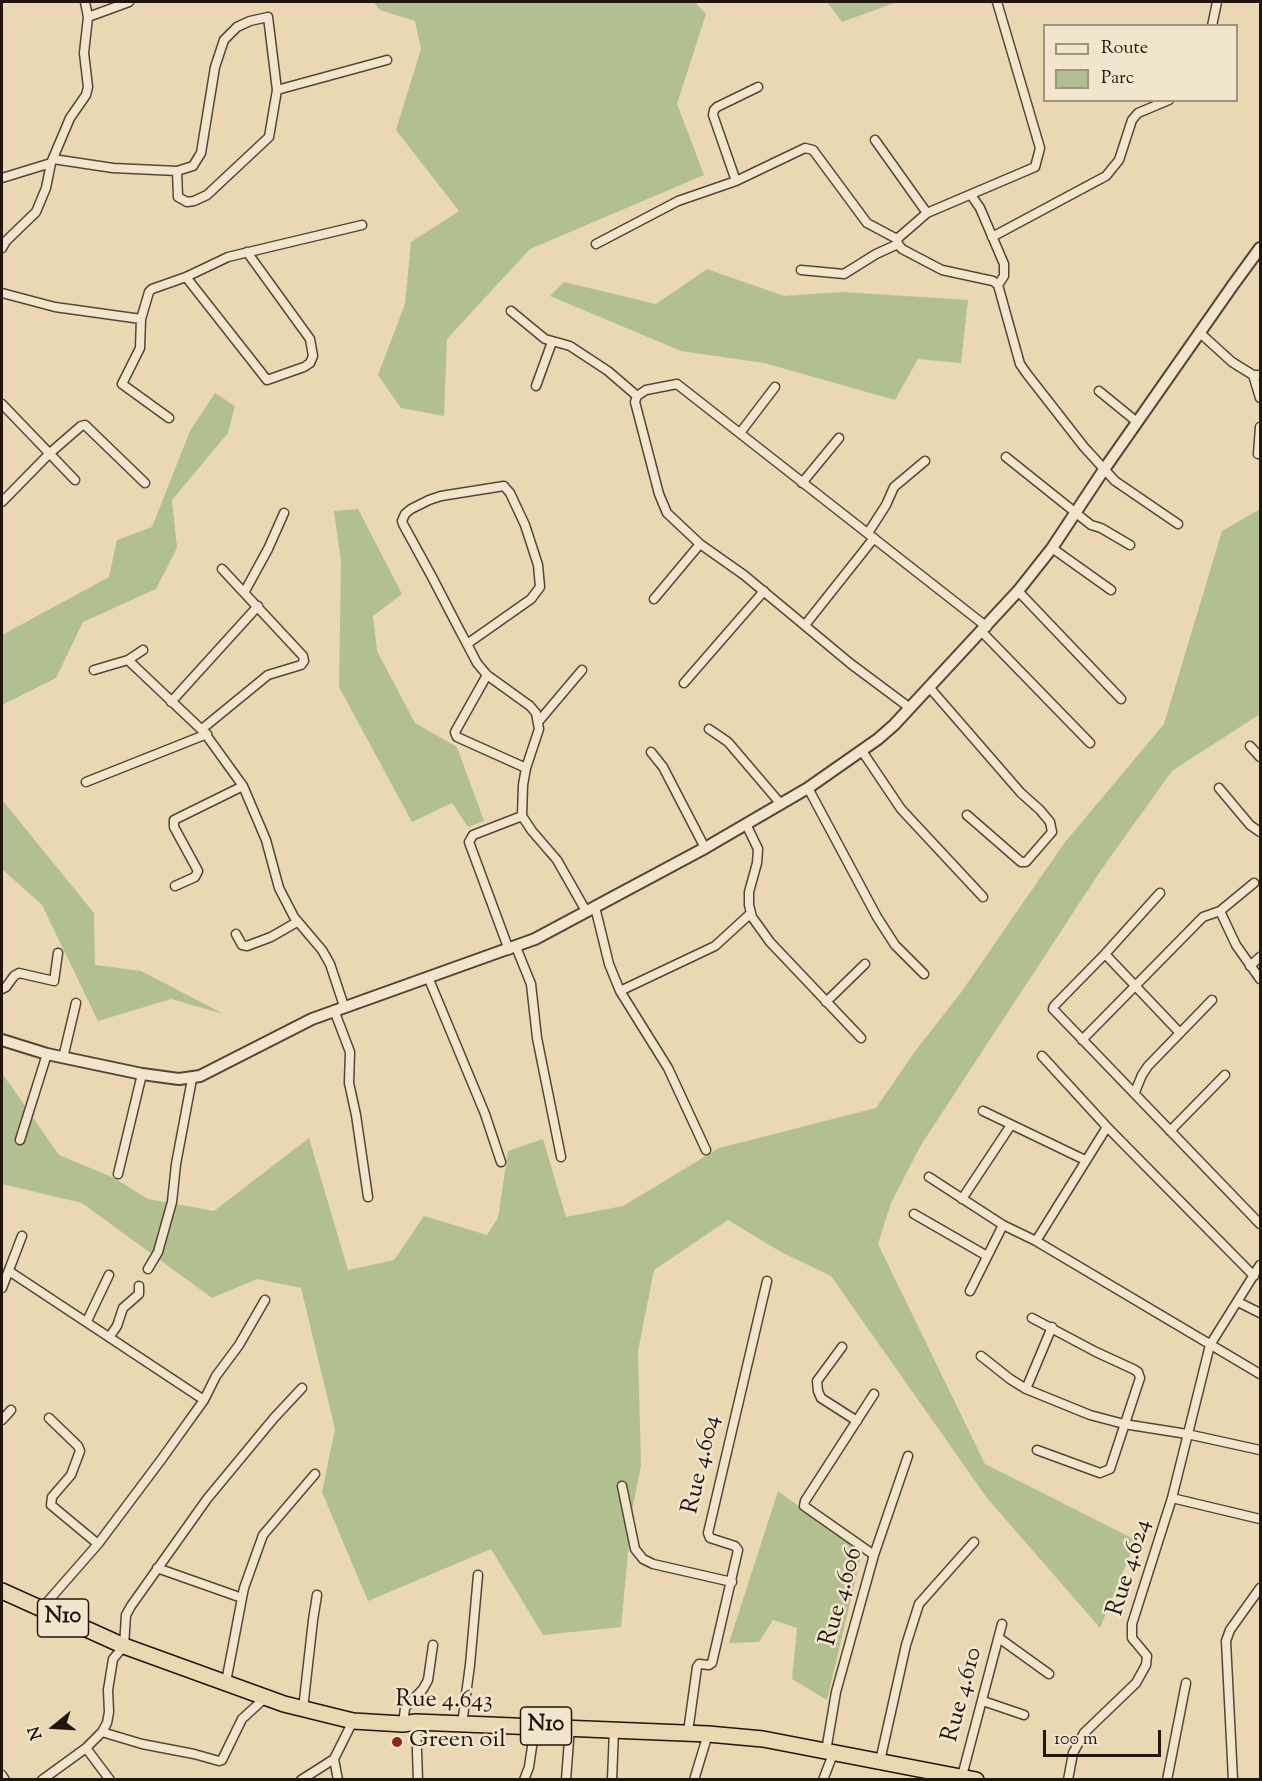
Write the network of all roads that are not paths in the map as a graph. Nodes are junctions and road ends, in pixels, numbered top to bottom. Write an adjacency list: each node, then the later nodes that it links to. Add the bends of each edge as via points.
1 (85, 2): 5 (street)
2 (129, 2): 5 (street)
3 (997, 2): 16 (street, via 1040,148 1035,167)
4 (1217, 2): 6 (street)
5 (88, 17): 12 (street, via 84,53 86,95 70,118)
6 (1212, 24)
7 (387, 60): 9 (street)
8 (758, 87): 15 (street, via 714,110)
9 (277, 90): 13 (street, via 270,138 207,195 181,201); 13 (street, via 266,16 237,27 224,40 215,67 201,153 193,166)
10 (1164, 102): 19 (street, via 1138,113 1132,120 1119,160 1106,176)
11 (874, 141): 17 (street)
12 (52, 161): 13 (street); 14 (street); 22 (street, via 36,212)
13 (177, 171)
14 (2, 178)
15 (736, 181): 20 (street, via 805,148 813,150 867,223); 21 (street, via 678,201)
16 (970, 195): 17 (street); 19 (street)
17 (927, 213): 20 (street)
18 (362, 225): 24 (street)
19 (992, 237): 27 (street, via 1004,264 1004,276)
20 (898, 241): 25 (street, via 844,274); 27 (street, via 902,249 942,270)
21 (596, 244)
22 (2, 248)
23 (1260, 248): 31 (street)
24 (247, 252): 26 (street); 26 (street, via 310,339 313,356 304,367 265,379)
25 (801, 270)
26 (186, 277): 30 (street, via 152,289)
27 (998, 285): 49 (street, via 1020,364)
28 (2, 293): 30 (street, via 54,307)
29 (511, 311): 32 (street)
30 (141, 319): 40 (street, via 140,348 122,384)
31 (1199, 332): 33 (street, via 1232,362); 41 (street)
32 (552, 342): 34 (street); 37 (street, via 570,346)
33 (1257, 375): 38 (street)
34 (536, 386)
35 (775, 387): 43 (street)
36 (1099, 391): 41 (street)
37 (637, 396): 43 (street, via 646,390 677,384); 58 (street, via 635,402 663,504 667,513)
38 (1260, 398)
39 (2, 404): 45 (street)
40 (169, 418)
41 (1137, 422): 49 (street)
42 (1260, 427): 46 (street)
43 (740, 433): 52 (street)
44 (839, 438): 52 (street)
45 (50, 453): 50 (street); 51 (street, via 85,425); 53 (street)
46 (1258, 454)
47 (1006, 457): 54 (street)
48 (925, 461): 57 (street, via 894,488)
49 (1105, 468): 54 (street); 56 (street, via 1126,490)
50 (75, 480)
51 (145, 483)
52 (802, 483): 57 (street)
53 (2, 502)
54 (1075, 511): 59 (street, via 1091,525); 60 (street)
55 (284, 513): 63 (street)
56 (1178, 524)
57 (871, 535): 68 (street); 69 (street)
58 (700, 544): 64 (street); 66 (street)
59 (1130, 545)
60 (1052, 548): 62 (street); 65 (street)
61 (222, 569): 63 (street)
62 (1111, 590)
63 (244, 591): 67 (street)
64 (764, 591): 68 (street); 76 (street)
65 (1018, 591): 69 (street); 78 (street)
66 (654, 599)
67 (258, 606): 79 (street); 83 (street, via 303,656 304,662 268,675)
68 (805, 625): 80 (street)
69 (984, 629): 77 (street); 84 (street)
70 (467, 644): 70 (street, via 402,518 418,505 441,496 504,486 525,525 538,565 540,587 531,599); 75 (street)
71 (143, 650): 72 (street)
72 (129, 660): 73 (street); 79 (street)
73 (94, 670)
74 (582, 670): 81 (street)
75 (487, 675): 81 (street, via 530,706); 89 (street, via 456,735)
76 (684, 683)
77 (929, 687): 80 (street); 95 (street, via 1040,810 1050,822 1052,832 1026,862 1021,862)
78 (1121, 699)
79 (171, 702): 83 (street)
80 (910, 708): 86 (street)
81 (539, 721): 89 (street)
82 (709, 729): 94 (street, via 728,742)
83 (204, 732): 90 (street); 91 (street)
84 (1090, 743)
85 (1250, 746): 88 (street)
86 (862, 751): 92 (street); 103 (street, via 901,808)
87 (651, 752): 99 (street, via 663,767)
88 (1260, 758)
89 (526, 768): 96 (street)
90 (86, 782)
91 (243, 786): 101 (street, via 174,820 198,872); 107 (street, via 266,840 279,888)
92 (808, 788): 94 (street); 115 (street, via 877,918 895,945)
93 (1219, 788): 98 (street)
94 (780, 803): 97 (street)
95 (967, 815)
96 (522, 816): 104 (street); 109 (street, via 473,835 469,842)
97 (746, 824): 99 (street); 106 (street, via 758,853 749,892)
98 (1260, 832)
99 (705, 848): 104 (street)
100 (1254, 884): 105 (street)
101 (175, 886)
102 (1160, 893): 111 (street)
103 (983, 897)
104 (591, 909): 109 (street); 120 (street)
105 (1220, 911): 114 (street, via 1227,931); 118 (street, via 1203,917)
106 (751, 913): 120 (street, via 710,950); 122 (street, via 764,935)
107 (297, 922): 108 (street, via 247,946 242,945); 124 (street, via 330,964)
108 (236, 934)
109 (513, 948): 116 (street); 142 (street, via 531,984 537,1038)
110 (58, 953): 119 (street, via 54,981 19,974)
111 (1106, 954): 118 (street); 128 (street, via 1054,1006 1055,1012)
112 (1260, 957): 114 (street)
113 (865, 964): 122 (street)
114 (1250, 966): 117 (street)
115 (924, 974)
116 (428, 977): 124 (street); 144 (street)
117 (1260, 979)
118 (1134, 986): 125 (street); 128 (street)
119 (2, 988)
120 (620, 991): 141 (street, via 668,1068)
121 (1212, 1000): 125 (street)
122 (826, 1002): 126 (street)
123 (76, 1003): 131 (street)
124 (339, 1008): 134 (street); 147 (street, via 350,1056 349,1083)
125 (1180, 1033): 135 (street, via 1148,1066)
126 (861, 1038)
127 (2, 1040): 129 (street)
128 (1082, 1040): 135 (street)
129 (47, 1054): 131 (street); 140 (street)
130 (1042, 1056): 138 (street)
131 (63, 1058): 132 (street)
132 (142, 1074): 134 (street); 145 (street)
133 (1225, 1075): 139 (street)
134 (192, 1078): 156 (street, via 172,1202 158,1252)
135 (1135, 1092): 139 (street)
136 (983, 1111): 137 (street)
137 (1011, 1125): 143 (street); 148 (street)
138 (1107, 1126): 143 (street); 159 (street)
139 (1170, 1131): 150 (street)
140 (20, 1140)
141 (706, 1150)
142 (561, 1157)
143 (1085, 1160): 153 (street)
144 (501, 1162)
145 (118, 1174)
146 (929, 1177): 148 (street)
147 (368, 1197)
148 (962, 1198): 151 (street)
149 (914, 1214): 154 (street)
150 (1260, 1224)
151 (1003, 1225): 153 (street); 154 (street)
152 (22, 1236): 157 (street)
153 (1036, 1241): 171 (street)
154 (987, 1256): 163 (street)
155 (1260, 1265): 159 (street)
156 (148, 1269)
157 (9, 1271): 162 (street); 168 (street)
158 (110, 1275): 168 (street)
159 (1254, 1276): 165 (street)
160 (767, 1281): 197 (street, Rue 4.604, via 708,1533 710,1538 738,1550)
161 (139, 1286): 170 (street, via 138,1294 123,1308)
162 (2, 1288)
163 (970, 1291)
164 (265, 1300): 178 (street)
165 (1238, 1302): 166 (street); 171 (street)
166 (1260, 1313)
167 (1032, 1318): 169 (street)
168 (87, 1322): 170 (street)
169 (1052, 1327): 176 (street); 183 (street, via 1138,1372 1139,1383)
170 (110, 1336): 178 (street)
171 (1210, 1345): 174 (street); 184 (street)
172 (842, 1347): 182 (street, via 817,1381 818,1391 821,1398)
173 (981, 1356): 176 (street)
174 (1260, 1374)
175 (302, 1388): 195 (street, via 215,1490)
176 (1026, 1389): 183 (street)
177 (874, 1394): 182 (street)
178 (204, 1400): 193 (street)
179 (11, 1410): 181 (street)
180 (50, 1418): 193 (street, via 80,1448 71,1475 52,1497 51,1505)
181 (2, 1420)
182 (856, 1422): 194 (street, via 804,1506)
183 (1124, 1424): 184 (street); 185 (street, via 1106,1472)
184 (1187, 1434): 186 (street); 190 (street)
185 (1037, 1450)
186 (1260, 1450)
187 (908, 1456): 194 (street, Rue 4.606)
188 (315, 1474): 201 (street, via 263,1535)
189 (622, 1486): 197 (street, via 635,1549 643,1558 653,1564)
190 (1172, 1498): 191 (street, Rue 4.624); 241 (street, Rue 4.624, via 1132,1624 1132,1638 1147,1656 1146,1665 1136,1683 1084,1733 1073,1753)
191 (1260, 1518)
192 (974, 1542): 226 (street, via 919,1604)
193 (98, 1544): 202 (street)
194 (874, 1555): 224 (street, Rue 4.606, via 836,1692)
195 (158, 1568): 201 (street); 206 (street, via 126,1615)
196 (478, 1575): 216 (street)
197 (732, 1582): 221 (street, Rue 4.604, via 712,1663 697,1667)
198 (1260, 1588): 243 (street, via 1226,1641)
199 (2, 1591): 202 (highway, N10)
200 (317, 1595): 212 (street)
201 (242, 1598): 208 (street)
202 (42, 1608): 206 (highway, N10)
203 (1002, 1624): 204 (street, Rue 4.610)
204 (999, 1638): 207 (street); 211 (street, Rue 4.610)
205 (433, 1645): 215 (street, via 428,1680 405,1708)
206 (124, 1646): 208 (highway, Rue 4.643 / N10); 220 (street, via 113,1659 109,1712)
207 (1049, 1674)
208 (226, 1682): 210 (highway, Rue 4.643 / N10)
209 (1186, 1683): 242 (street)
210 (266, 1697): 212 (highway, Rue 4.643 / N10); 220 (street, via 242,1719 219,1761)
211 (983, 1701): 213 (street); 229 (street, Rue 4.610)
212 (303, 1709): 214 (highway, Rue 4.643 / N10)
213 (1024, 1715)
214 (353, 1721): 215 (highway, Rue 4.643 / N10); 225 (street)
215 (410, 1723): 216 (highway, Rue 4.643 / N10); 235 (street)
216 (462, 1724): 217 (highway, Rue 4.643 / N10)
217 (535, 1726): 218 (highway, Rue 4.643 / N10); 236 (street)
218 (570, 1727): 219 (highway, Rue 4.643 / N10); 237 (street)
219 (614, 1729): 221 (highway, Rue 4.643 / N10); 238 (street)
220 (102, 1732): 223 (street)
221 (688, 1732): 222 (highway, Rue 4.643 / N10)
222 (708, 1734): 224 (highway, Rue 4.643 / N10, via 763,1739); 239 (street)
223 (86, 1748): 231 (street); 232 (street)
224 (830, 1753): 226 (highway, Rue 4.643 / N10); 240 (street, Rue 4.606)
225 (334, 1759): 233 (street); 234 (street)
226 (880, 1761): 228 (highway, Rue 4.643 / N10)
227 (2, 1775): 230 (street)
228 (941, 1776): 229 (highway, Rue 4.643 / N10)
229 (969, 1778)
230 (4, 1779)
231 (42, 1779)
232 (110, 1779)
233 (301, 1779)
234 (338, 1779)
235 (418, 1779)
236 (524, 1779)
237 (566, 1779)
238 (612, 1779)
239 (694, 1779)
240 (823, 1779)
241 (1068, 1779)
242 (1167, 1779)
243 (1233, 1779)

